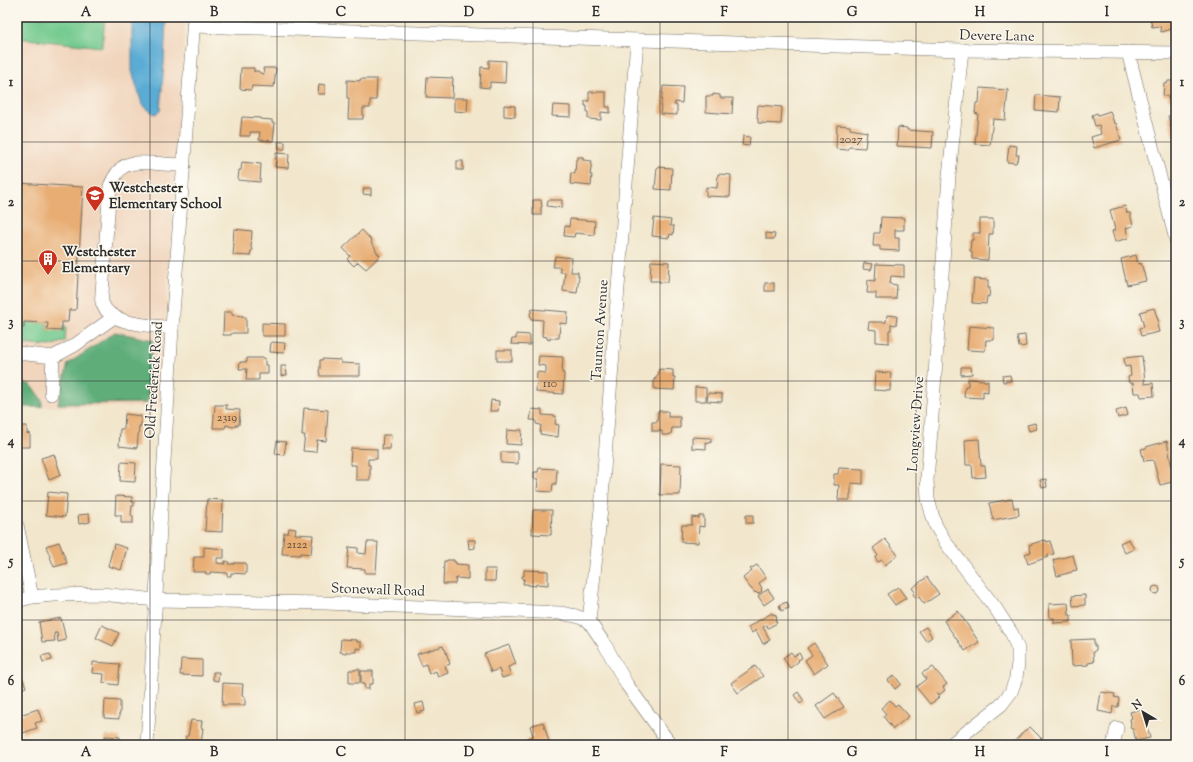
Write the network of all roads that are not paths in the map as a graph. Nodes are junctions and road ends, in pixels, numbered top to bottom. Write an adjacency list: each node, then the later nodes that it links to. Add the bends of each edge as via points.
1 (194, 21): 2 (street, Devere Lane); 6 (street, Old Frederick Road)
2 (637, 40): 3 (street, Devere Lane); 17 (street, Taunton Avenue, via 602,509)
3 (962, 50): 4 (street, Devere Lane); 21 (street, Longview Drive, via 930,430 928,499 936,526 946,543 1012,634 1018,649 1018,664 1011,692 1001,705)
4 (1128, 52): 5 (street, Devere Lane); 7 (street)
5 (1176, 53)
6 (184, 166): 8 (street, via 134,162 125,165 114,177 110,186 102,293 102,303 107,312); 9 (street, Old Frederick Road)
7 (1176, 240)
8 (114, 317): 9 (street, via 125,322); 11 (street, via 75,345)
9 (172, 328): 15 (street, Old Frederick Road)
10 (18, 353): 11 (street)
11 (53, 357): 12 (street)
12 (51, 394)
13 (17, 525): 14 (street)
14 (32, 597): 15 (street, Stonewall Road, via 102,594); 16 (street, Stonewall Road)
15 (155, 600): 17 (street, Stonewall Road, via 325,603 560,613); 19 (street, Old Frederick Road)
16 (17, 601)
17 (589, 621): 20 (street, via 627,685)
18 (1117, 728): 22 (street)
19 (147, 745)
20 (670, 745)
21 (950, 745)
22 (1113, 745)

